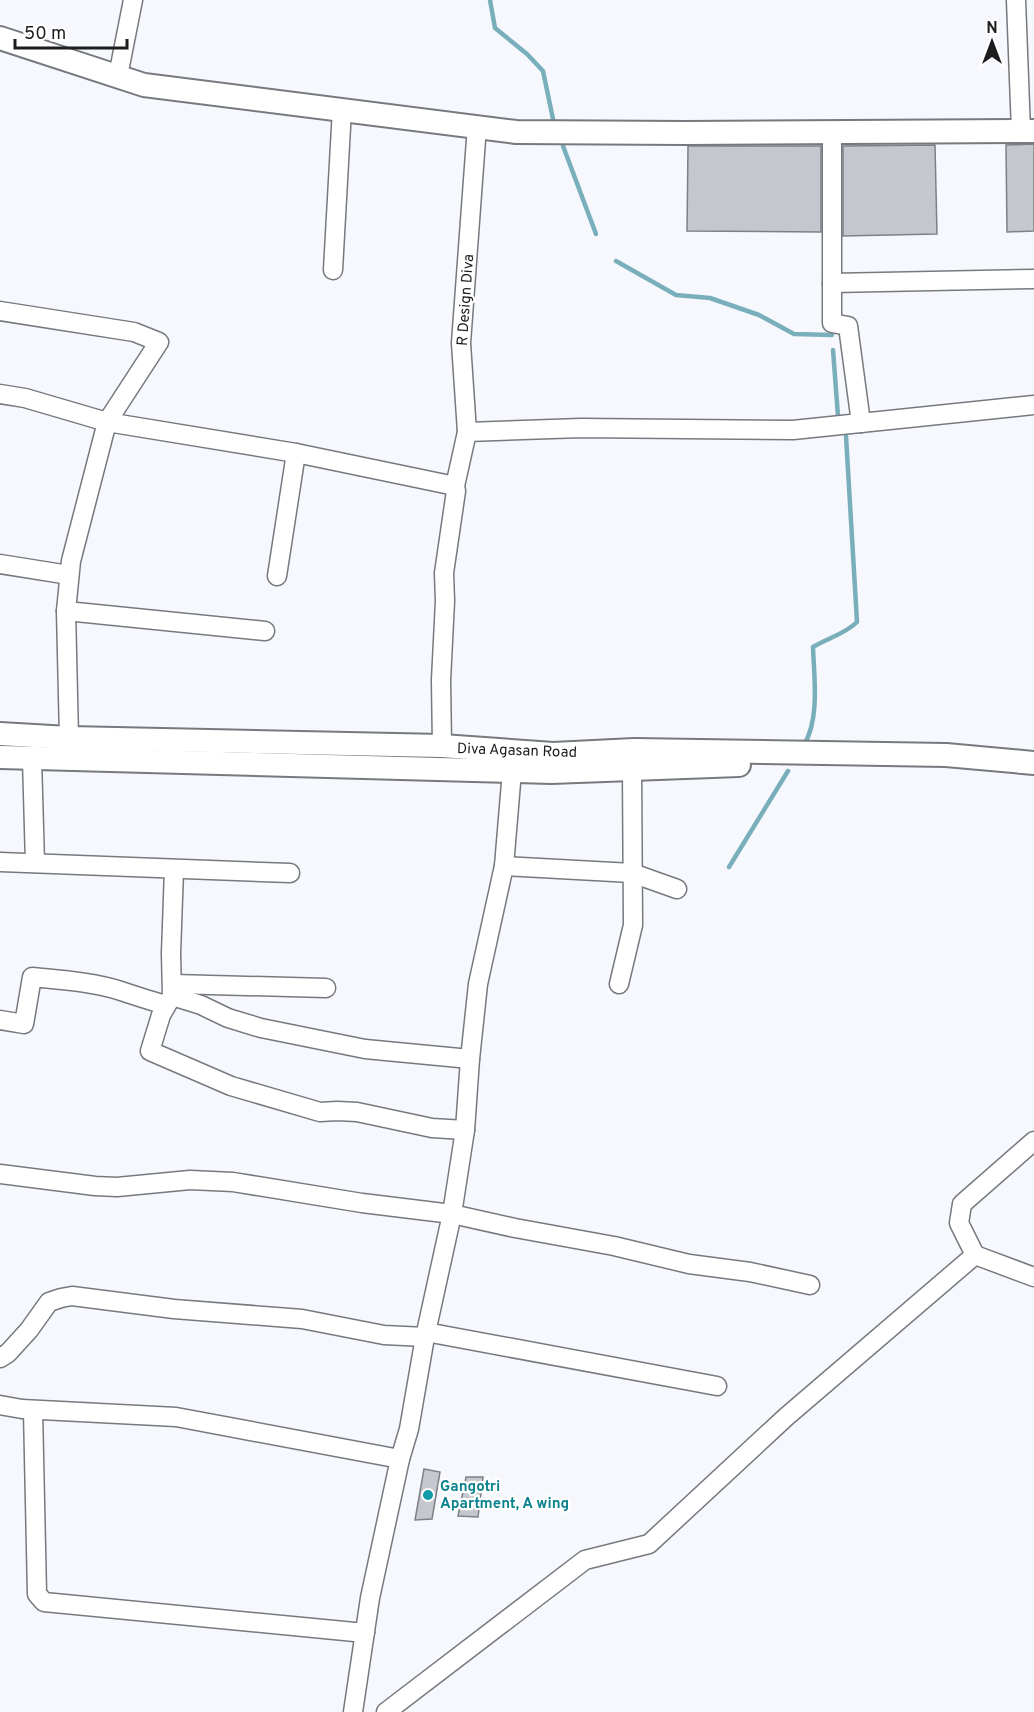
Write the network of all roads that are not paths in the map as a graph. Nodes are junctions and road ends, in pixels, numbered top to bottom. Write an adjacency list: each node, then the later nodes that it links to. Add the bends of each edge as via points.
1 (133, 0): 4 (street)
2 (1016, 0): 7 (street)
3 (0, 38): 4 (street)
4 (118, 76): 5 (street, via 144,85)
5 (342, 109): 6 (street); 9 (street)
6 (477, 126): 8 (street, via 516,132); 17 (street, R Design Diva, via 461,343)
7 (1028, 131): 8 (street)
8 (832, 132): 11 (street)
9 (333, 270)
10 (1034, 279): 11 (street)
11 (832, 283): 16 (street, via 832,323 848,326)
12 (0, 311): 15 (street, via 134,332 159,342)
13 (0, 394): 15 (street)
14 (1034, 405): 16 (street)
15 (107, 422): 18 (street); 21 (street)
16 (861, 423): 17 (street, via 793,430 581,428)
17 (467, 432): 19 (street, R Design Diva)
18 (296, 453): 19 (street); 22 (street)
19 (455, 486): 27 (street, R Design Diva, via 444,573)
20 (0, 564): 21 (street)
21 (69, 574): 23 (street)
22 (277, 576)
23 (66, 611): 24 (street); 26 (street)
24 (264, 631)
25 (0, 734): 26 (street, Diva Agasan Road)
26 (69, 738): 27 (street, Diva Agasan Road)
27 (442, 746): 31 (street, Diva Agasan Road)
28 (0, 757): 29 (street)
29 (32, 759): 31 (street); 35 (street)
30 (633, 760): 31 (street, Diva Agasan Road, via 553,754); 32 (street, Diva Agasan Road, via 946,755); 33 (street, via 898,766); 39 (street)
31 (513, 761): 36 (street)
32 (1034, 763)
33 (1034, 775)
34 (0, 862): 35 (street)
35 (35, 862): 37 (street)
36 (504, 866): 39 (street); 45 (street, via 478,984)
37 (174, 870): 38 (street); 43 (street)
38 (290, 873)
39 (632, 873): 40 (street); 41 (street, via 633,925)
40 (677, 889)
41 (619, 984)
42 (326, 988): 43 (street)
43 (170, 995): 44 (street, via 132,996 32,977 24,1024); 45 (street, via 271,1030 365,1049); 46 (street, via 150,1051 231,1086 320,1112 357,1112 432,1128)
44 (0, 1020)
45 (470, 1059): 46 (street)
46 (465, 1130): 49 (street)
47 (1034, 1141): 50 (street, via 962,1204 959,1223)
48 (0, 1174): 49 (street, via 117,1187 190,1180 233,1182)
49 (452, 1214): 52 (street); 53 (street)
50 (975, 1255): 51 (street); 61 (street, via 786,1417 649,1544 585,1560)
51 (1034, 1277)
52 (810, 1285)
53 (425, 1335): 54 (street, via 384,1335 302,1319 72,1296 49,1302 29,1330); 55 (street); 58 (street)
54 (0, 1358)
55 (717, 1386)
56 (0, 1405): 57 (street)
57 (33, 1410): 58 (street, via 176,1416); 59 (street, via 38,1594 44,1602)
58 (400, 1459): 59 (street)
59 (365, 1634): 60 (street)
60 (352, 1712)
61 (386, 1712)

